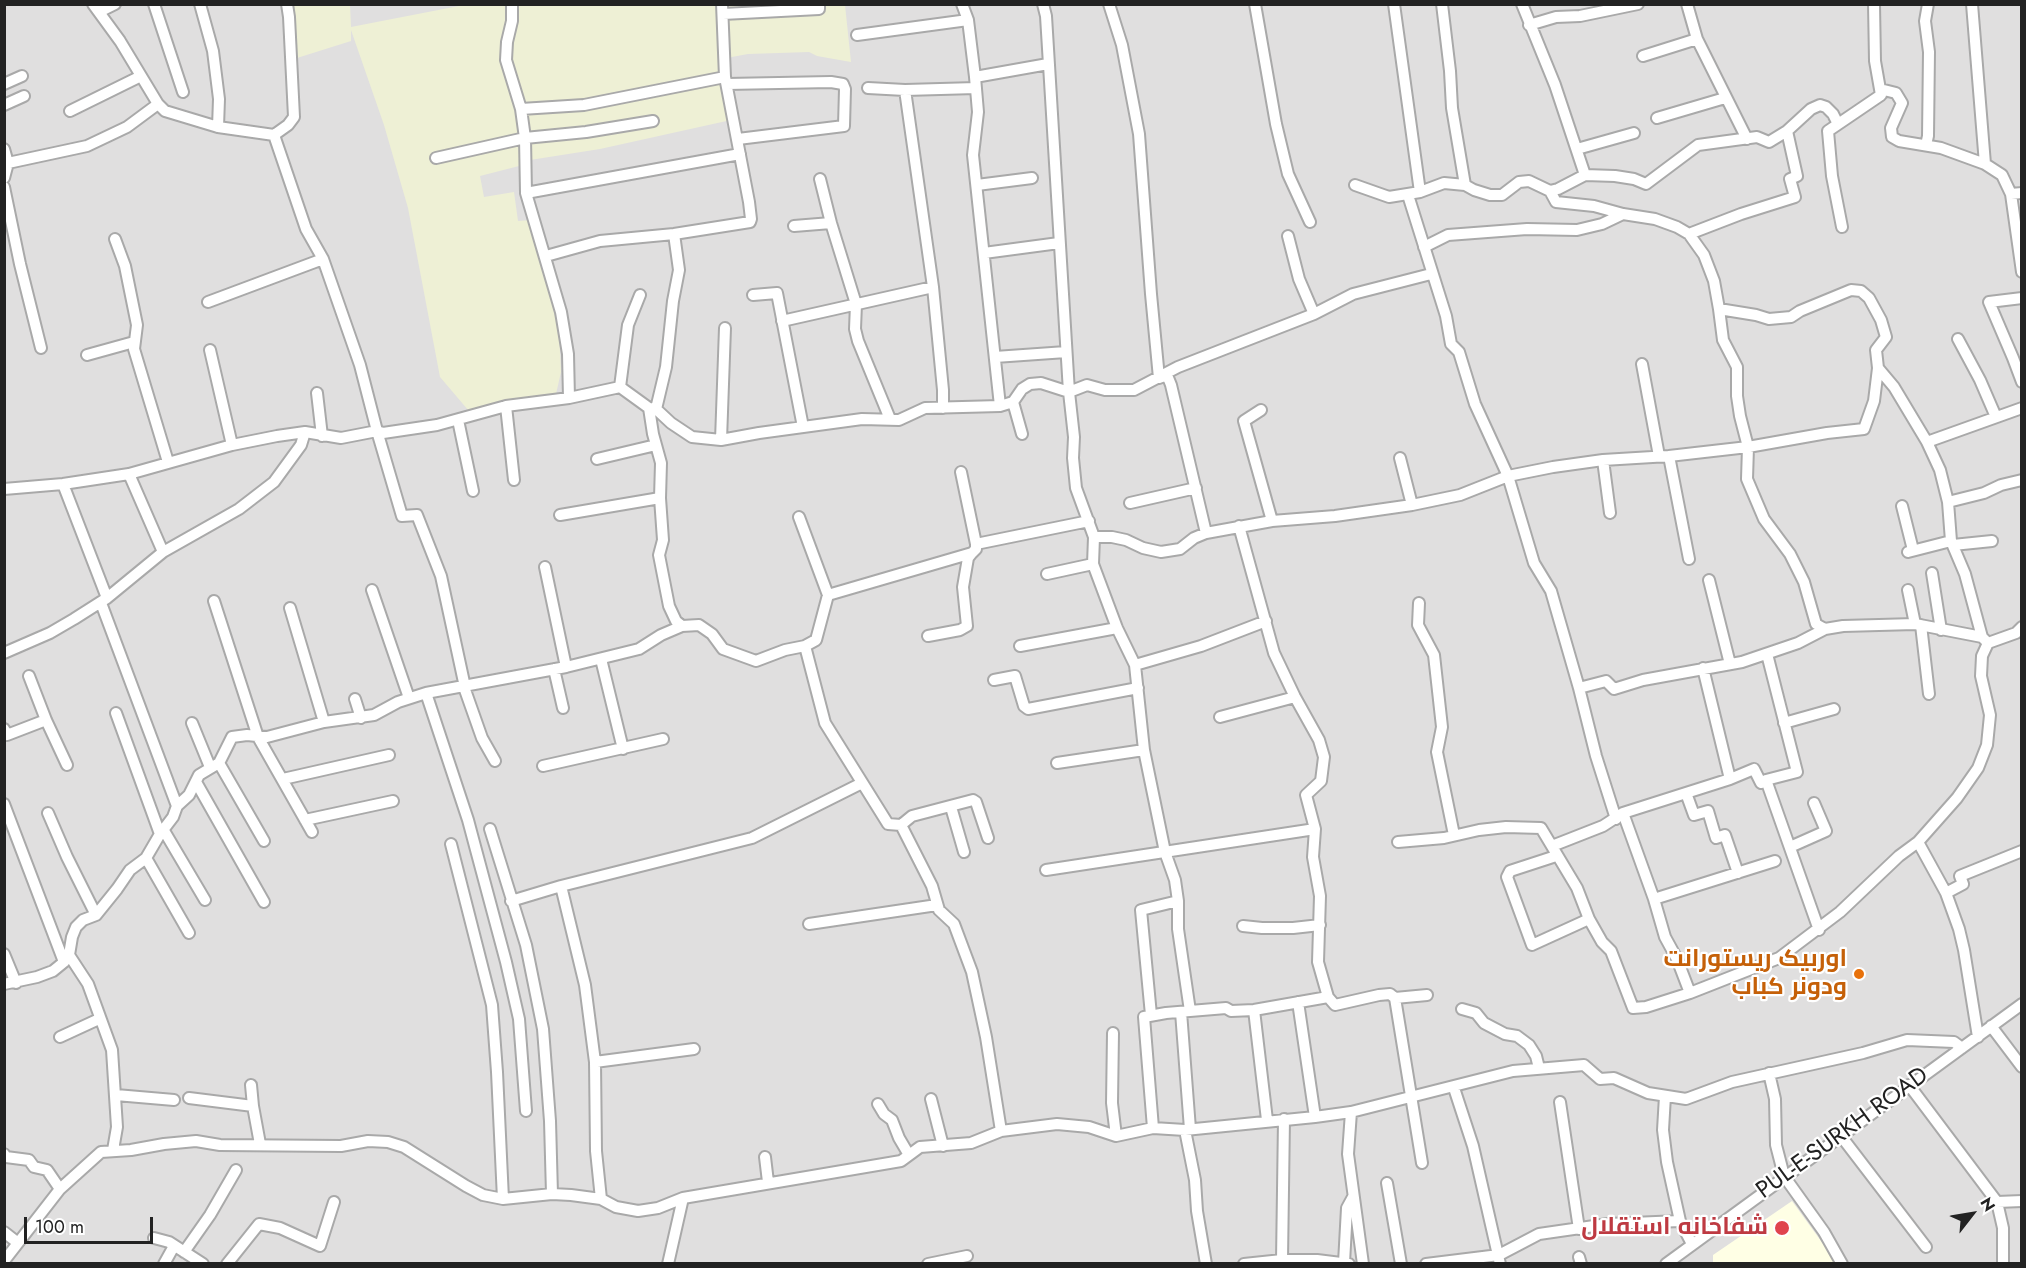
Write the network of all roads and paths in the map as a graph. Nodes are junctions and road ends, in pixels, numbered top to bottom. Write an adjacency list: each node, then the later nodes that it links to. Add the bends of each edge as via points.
1 (115, 4): 19 (street)
2 (154, 4): 35 (street)
3 (200, 4): 45 (street, via 213,51)
4 (287, 4): 48 (street, via 294,117)
5 (512, 4): 40 (street, via 506,60)
6 (819, 4): 20 (street, via 819,9)
7 (962, 4): 21 (street)
8 (1044, 4): 26 (street)
9 (1109, 4): 107 (street, via 1122,45 1139,134)
10 (1255, 4): 73 (street, via 1288,174)
11 (1394, 4): 68 (street)
12 (1442, 4): 65 (street, via 1452,108)
13 (1522, 4): 22 (street)
14 (1638, 4): 22 (street)
15 (1687, 4): 24 (street)
16 (1874, 4): 33 (street)
17 (1928, 4): 52 (street)
18 (1972, 4): 58 (street)
19 (96, 8): 28 (street)
20 (722, 9): 29 (street)
21 (968, 20): 23 (street); 30 (street)
22 (1529, 25): 54 (street, via 1556,85)
23 (857, 35)
24 (1697, 39): 25 (street); 37 (street)
25 (1643, 56)
26 (1048, 64): 30 (street); 81 (street)
27 (22, 76): 31 (street)
28 (141, 76): 38 (street); 41 (street)
29 (726, 81): 40 (street, via 584,105); 50 (street); 50 (street, via 831,82 843,84 845,89 844,126)
30 (976, 82): 34 (street); 63 (street)
31 (4, 84)
32 (868, 88): 34 (street)
33 (1880, 89): 44 (street, via 1881,95); 52 (street, via 1896,93 1902,103 1891,129 1892,137)
34 (905, 90): 88 (street)
35 (183, 92)
36 (24, 96): 39 (street)
37 (1725, 98): 42 (street); 51 (street)
38 (158, 104): 45 (street, via 165,111); 57 (street, via 127,127 87,146)
39 (4, 105)
40 (521, 109): 49 (street)
41 (70, 111)
42 (1657, 118)
43 (653, 121): 49 (street)
44 (1838, 124): 46 (street, via 1833,114 1820,105); 76 (street, via 1828,131)
45 (218, 127): 48 (street)
46 (1786, 131): 51 (street, via 1769,142 1757,137); 78 (street, via 1797,176 1790,179 1795,198)
47 (1634, 133): 54 (street)
48 (274, 135): 85 (street, via 306,230)
49 (525, 138): 56 (street); 69 (street)
50 (738, 139): 55 (street)
51 (1747, 139): 59 (street, via 1698,145 1646,184 1615,176)
52 (1926, 146): 58 (street)
53 (4, 149): 57 (street)
54 (1576, 149): 59 (street)
55 (740, 154): 69 (street); 77 (street, via 750,222)
56 (436, 158)
57 (8, 163): 60 (street)
58 (1985, 164): 70 (street, via 2002,175 2006,187)
59 (1585, 175): 67 (street)
60 (4, 178)
61 (1032, 178): 63 (street)
62 (820, 179): 74 (street)
63 (976, 185): 83 (street)
64 (1355, 185): 71 (street, via 1389,197)
65 (1465, 185): 67 (street, via 1490,195 1502,195 1519,182); 68 (street, via 1444,183)
66 (4, 187): 100 (street)
67 (1550, 191): 72 (street, via 1556,202)
68 (1420, 192): 71 (street)
69 (526, 193): 84 (street)
70 (2016, 193): 86 (street)
71 (1408, 195): 82 (street)
72 (1623, 214): 78 (street, via 1654,219); 82 (street, via 1577,230 1448,235)
73 (1310, 222)
74 (831, 223): 75 (street); 93 (street)
75 (794, 226)
76 (1842, 228)
77 (674, 234): 84 (street, via 600,241); 116 (street, via 679,270 666,367)
78 (1689, 234): 94 (street, via 1704,255)
79 (1288, 236): 95 (street, via 1299,279)
80 (115, 239): 99 (street, via 137,325)
81 (1059, 243): 83 (street); 102 (street)
82 (1424, 247): 87 (street)
83 (984, 253): 104 (street)
84 (546, 256): 112 (street, via 568,354)
85 (323, 259): 92 (street); 124 (street, via 360,364)
86 (2022, 272)
87 (1431, 274): 95 (street, via 1353,294); 140 (street, via 1451,344 1459,352 1475,404)
88 (933, 287): 93 (street); 117 (street)
89 (640, 295): 109 (street, via 628,325)
90 (753, 295): 96 (street, via 777,293)
91 (2022, 298): 108 (street, via 1989,302)
92 (208, 302)
93 (856, 304): 96 (street); 121 (street, via 858,341)
94 (1719, 309): 106 (street, via 1769,319 1791,317 1851,290 1862,291 1881,320 1886,336 1876,350); 132 (street, via 1723,340 1737,367 1737,396)
95 (1314, 314): 107 (street)
96 (782, 321): 123 (street)
97 (724, 328): 128 (street)
98 (1958, 339): 120 (street)
99 (134, 342): 103 (street); 137 (street)
100 (41, 348)
101 (210, 350): 130 (street)
102 (1066, 352): 104 (street); 110 (street)
103 (87, 355)
104 (994, 357): 115 (street)
105 (1642, 364): 133 (street)
106 (1878, 368): 129 (street); 132 (street, via 1874,401 1864,429)
107 (1159, 378): 110 (street, via 1134,390 1105,390 1087,385); 144 (street, via 1167,375 1171,385)
108 (2022, 382)
109 (620, 387): 112 (street); 116 (street)
110 (1069, 392): 113 (street, via 1041,382 1022,389); 155 (street, via 1076,488)
111 (317, 393): 127 (street)
112 (569, 398): 114 (street)
113 (1013, 402): 115 (street); 126 (street)
114 (506, 406): 122 (street); 141 (street)
115 (1000, 406): 117 (street)
116 (652, 408): 128 (street, via 692,437); 131 (street)
117 (943, 408): 121 (street, via 926,408 899,420)
118 (2022, 408): 120 (street)
119 (1261, 410): 156 (street, via 1244,421)
120 (1996, 417): 129 (street)
121 (890, 419): 123 (street)
122 (458, 420): 124 (street, via 383,433); 146 (street)
123 (803, 427): 128 (street)
124 (377, 430): 127 (street, via 340,438); 198 (street, via 402,516 417,515 441,576)
125 (305, 432): 127 (street); 130 (street); 163 (street, via 301,445 274,482 239,509)
126 (1022, 434)
127 (322, 436)
128 (721, 440)
129 (1927, 442): 148 (street, via 1940,470)
130 (232, 445): 137 (street)
131 (656, 445): 135 (street); 147 (street, via 661,462)
132 (1748, 447): 133 (street); 182 (street, via 1747,479 1764,519 1790,554 1804,582 1816,624)
133 (1664, 456): 136 (street); 164 (street)
134 (1400, 458): 150 (street)
135 (597, 459)
136 (1603, 460): 140 (street); 152 (street)
137 (168, 462): 139 (street)
138 (962, 472): 162 (street)
139 (129, 474): 143 (street); 163 (street)
140 (1508, 476): 150 (street, via 1460,495); 200 (street, via 1534,563 1551,591)
141 (514, 480)
142 (2022, 480): 148 (street)
143 (63, 484): 145 (street); 173 (street)
144 (1196, 488): 149 (street); 158 (street)
145 (4, 489)
146 (472, 491)
147 (660, 498): 153 (street); 179 (street, via 662,579 669,606)
148 (1948, 502): 161 (street)
149 (1130, 503)
150 (1412, 505): 156 (street)
151 (1902, 506): 161 (street, via 1911,551)
152 (1610, 513)
153 (560, 515)
154 (799, 517): 172 (street)
155 (1089, 521): 159 (street); 162 (street)
156 (1272, 522): 157 (street)
157 (1239, 526): 158 (street); 177 (street)
158 (1206, 533): 159 (street, via 1180,549 1161,552 1126,540)
159 (1094, 537): 165 (street)
160 (1992, 541): 161 (street)
161 (1952, 543): 185 (street)
162 (974, 549): 172 (street); 184 (street, via 968,558 963,587 967,626)
163 (162, 552): 173 (street)
164 (1689, 559)
165 (1093, 564): 168 (street); 181 (street)
166 (545, 567): 193 (street)
167 (1932, 573): 183 (street)
168 (1047, 574)
169 (1709, 580): 191 (street)
170 (372, 590): 204 (street)
171 (1908, 590): 178 (street)
172 (828, 595): 186 (street, via 816,640)
173 (104, 601): 188 (street, via 50,633); 235 (street)
174 (214, 601): 216 (street)
175 (1419, 603): 245 (street, via 1418,625 1434,655 1437,673 1442,727 1437,752)
176 (290, 608): 212 (street)
177 (1266, 621): 192 (street); 203 (street, via 1274,653)
178 (1918, 624): 182 (street); 183 (street); 202 (street)
179 (682, 626): 186 (street, via 699,625 723,649 756,661); 190 (street, via 639,649)
180 (2022, 627): 185 (street, via 2016,633)
181 (1116, 628): 187 (street); 192 (street)
182 (1825, 629): 189 (street)
183 (1941, 630): 185 (street)
184 (928, 636)
185 (1985, 640): 249 (street, via 1981,676 1990,715 1987,745 1978,768 1957,798)
186 (806, 646): 230 (street, via 825,723)
187 (1020, 646)
188 (4, 653)
189 (1767, 654): 191 (street); 214 (street)
190 (601, 659): 193 (street); 218 (street)
191 (1730, 664): 194 (street)
192 (1136, 665): 199 (street)
193 (566, 667): 195 (street)
194 (1703, 668): 200 (street, via 1614,689 1606,681); 227 (street)
195 (554, 669): 198 (street); 206 (street)
196 (29, 676): 211 (street)
197 (994, 680): 199 (street, via 1015,675 1028,709)
198 (465, 687): 201 (street); 221 (street, via 482,738)
199 (1138, 688): 219 (street)
200 (1579, 688): 238 (street, via 1596,756)
201 (426, 693): 204 (street); 311 (street, via 468,820 506,962 519,1019)
202 (1929, 694)
203 (1295, 697): 209 (street); 242 (street, via 1324,757 1321,781 1306,795)
204 (409, 698): 210 (street)
205 (355, 699): 210 (street)
206 (562, 708)
207 (1834, 709): 214 (street)
208 (116, 713): 243 (street)
209 (1220, 717)
210 (361, 718): 212 (street)
211 (46, 720): 215 (street, via 8,735); 223 (street)
212 (324, 722): 216 (street)
213 (192, 723): 224 (street)
214 (1784, 723): 228 (street, via 1797,772)
215 (4, 729)
216 (258, 737): 224 (street, via 232,737); 226 (street)
217 (663, 739): 218 (street)
218 (623, 749): 225 (street)
219 (1144, 750): 222 (street); 255 (street)
220 (389, 755): 226 (street)
221 (495, 761)
222 (1057, 763)
223 (67, 765)
224 (215, 765): 229 (street, via 199,775); 247 (street)
225 (543, 766)
226 (283, 779): 239 (street)
227 (1730, 779): 228 (street, via 1754,769 1761,783); 231 (street)
228 (1766, 780): 251 (street)
229 (196, 782): 235 (street); 266 (street)
230 (862, 783): 240 (street, via 888,824); 260 (street, via 752,838)
231 (1686, 793): 238 (street); 259 (street, via 1694,815 1708,811 1716,838 1725,835)
232 (393, 801): 239 (street)
233 (1814, 803): 251 (street, via 1826,831)
234 (4, 804): 276 (street)
235 (177, 806): 243 (street)
236 (951, 807): 240 (street, via 912,816); 246 (street, via 975,801); 254 (street)
237 (48, 813): 268 (street)
238 (1620, 816): 252 (street); 262 (street)
239 (306, 820): 244 (street)
240 (901, 825): 267 (street, via 932,886)
241 (490, 829): 264 (street)
242 (1315, 829): 255 (street); 271 (street, via 1313,857)
243 (161, 832): 256 (street); 263 (street)
244 (312, 832)
245 (1454, 835): 248 (street); 252 (street, via 1506,827 1541,828)
246 (988, 838)
247 (264, 841)
248 (1398, 842)
249 (1918, 842): 261 (street); 273 (street)
250 (451, 844): 336 (street, via 492,1005)
251 (1790, 847): 273 (street)
252 (1554, 851): 269 (street, via 1577,888); 269 (street, via 1510,871 1507,876 1532,945)
253 (2022, 851): 261 (street, via 1960,876 1963,884)
254 (964, 852)
255 (1165, 852): 258 (street); 265 (street)
256 (146, 858): 268 (street, via 130,870); 274 (street)
257 (1775, 861): 259 (street)
258 (1046, 870)
259 (1738, 873): 262 (street)
260 (561, 886): 264 (street); 295 (street, via 585,985)
261 (1946, 892): 291 (street, via 1964,950)
262 (1654, 899): 278 (street, via 1665,937)
263 (205, 900)
264 (511, 901): 333 (street, via 526,945 543,1029)
265 (1178, 901): 286 (street); 287 (street, via 1141,910)
266 (264, 902)
267 (937, 905): 270 (street); 318 (street, via 954,924 972,972)
268 (96, 915): 276 (street, via 76,927)
269 (1589, 919): 278 (street, via 1611,951 1633,1008)
270 (810, 924)
271 (1320, 925): 272 (street); 280 (street, via 1318,962)
272 (1243, 926)
273 (1819, 930): 278 (street, via 1779,958)
274 (189, 933)
275 (4, 954): 277 (street)
276 (66, 959): 277 (street, via 53,971); 288 (street, via 88,984)
277 (10, 984)
278 (1690, 993)
279 (1428, 995): 281 (street)
280 (1328, 997): 281 (street, via 1335,1005 1379,995 1390,994); 282 (street)
281 (1395, 998): 303 (street)
282 (1298, 1002): 285 (street); 313 (street)
283 (2022, 1004): 289 (street, PUL-E-SURKH ROAD)
284 (1462, 1009): 297 (street, via 1476,1013 1484,1023 1505,1034 1517,1036 1536,1056)
285 (1254, 1010): 286 (street); 315 (street)
286 (1186, 1011): 287 (street); 317 (street)
287 (1151, 1015): 316 (street, via 1144,1017)
288 (99, 1019): 292 (street); 302 (street, via 112,1050)
289 (1991, 1026): 291 (street, PUL-E-SURKH ROAD); 296 (street)
290 (1113, 1033): 319 (street, via 1112,1103)
291 (1978, 1036): 293 (street, PUL-E-SURKH ROAD)
292 (60, 1037)
293 (1962, 1048): 298 (street, via 1954,1042 1907,1040); 300 (street, PUL-E-SURKH ROAD)
294 (694, 1049): 295 (street)
295 (595, 1062): 337 (street)
296 (2022, 1067)
297 (1539, 1068): 301 (street, via 1513,1071); 304 (street, via 1584,1065 1600,1079 1614,1078)
298 (1768, 1073): 304 (street, via 1686,1099); 329 (street, via 1775,1099 1776,1145)
299 (251, 1085): 310 (street)
300 (1910, 1085): 320 (street, PUL-E-SURKH ROAD); 339 (street)
301 (1454, 1088): 303 (street); 350 (street, via 1473,1146)
302 (116, 1095): 307 (street); 323 (street)
303 (1412, 1096): 312 (street); 327 (street)
304 (1665, 1096): 341 (street, via 1663,1130)
305 (189, 1098): 310 (street)
306 (931, 1099): 322 (street)
307 (174, 1100)
308 (1560, 1102): 342 (street)
309 (878, 1104): 325 (street, via 892,1120)
310 (253, 1106): 321 (street)
311 (526, 1111)
312 (1350, 1112): 313 (street); 334 (street, via 1348,1154)
313 (1315, 1117): 314 (street)
314 (1284, 1119): 315 (street); 351 (street)
315 (1267, 1120): 317 (street)
316 (1153, 1128): 317 (street); 319 (street)
317 (1187, 1130): 358 (street)
318 (1001, 1131): 319 (street, via 1057,1124 1089,1127); 322 (street, via 971,1143)
319 (1116, 1136)
320 (1841, 1136): 329 (street, PUL-E-SURKH ROAD); 347 (street)
321 (260, 1144): 323 (street, via 196,1141); 336 (street, via 341,1146 388,1142 405,1148 483,1195)
322 (943, 1146): 325 (street, via 920,1147)
323 (113, 1150): 332 (street, via 101,1152)
324 (4, 1154): 332 (street, via 29,1160 34,1167 47,1170)
325 (909, 1155): 330 (street, via 901,1161)
326 (765, 1157): 330 (street)
327 (1422, 1163)
328 (236, 1170): 348 (street, via 210,1215)
329 (1784, 1176): 346 (street, PUL-E-SURKH ROAD); 366 (street)
330 (768, 1182): 335 (street)
331 (1386, 1183): 363 (street)
332 (60, 1190): 345 (street)
333 (552, 1194): 336 (street); 337 (street)
334 (1353, 1197): 360 (street, via 1347,1208); 362 (street)
335 (683, 1198): 337 (street, via 638,1211); 356 (street)
336 (503, 1199)
337 (601, 1200)
338 (334, 1202): 355 (street, via 320,1246 280,1228 259,1224)
339 (1996, 1202): 340 (street); 367 (street, via 2003,1228)
340 (2022, 1202)
341 (1680, 1221): 342 (street); 346 (street)
342 (1579, 1229): 350 (street, via 1539,1234)
343 (4, 1233): 345 (street)
344 (154, 1238): 348 (street)
345 (18, 1243): 352 (street)
346 (1692, 1244): 365 (street, PUL-E-SURKH ROAD)
347 (1926, 1247)
348 (179, 1249): 353 (street); 354 (street)
349 (967, 1256): 357 (street)
350 (1500, 1259): 364 (street)
351 (1282, 1260): 359 (street); 360 (street)
352 (4, 1261)
353 (164, 1263)
354 (203, 1263)
355 (227, 1263)
356 (668, 1263)
357 (928, 1263)
358 (1206, 1263)
359 (1248, 1263)
360 (1344, 1263): 361 (street)
361 (1349, 1263)
362 (1363, 1263)
363 (1401, 1263)
364 (1425, 1263)
365 (1666, 1263)
366 (1842, 1263)
367 (2003, 1263)

